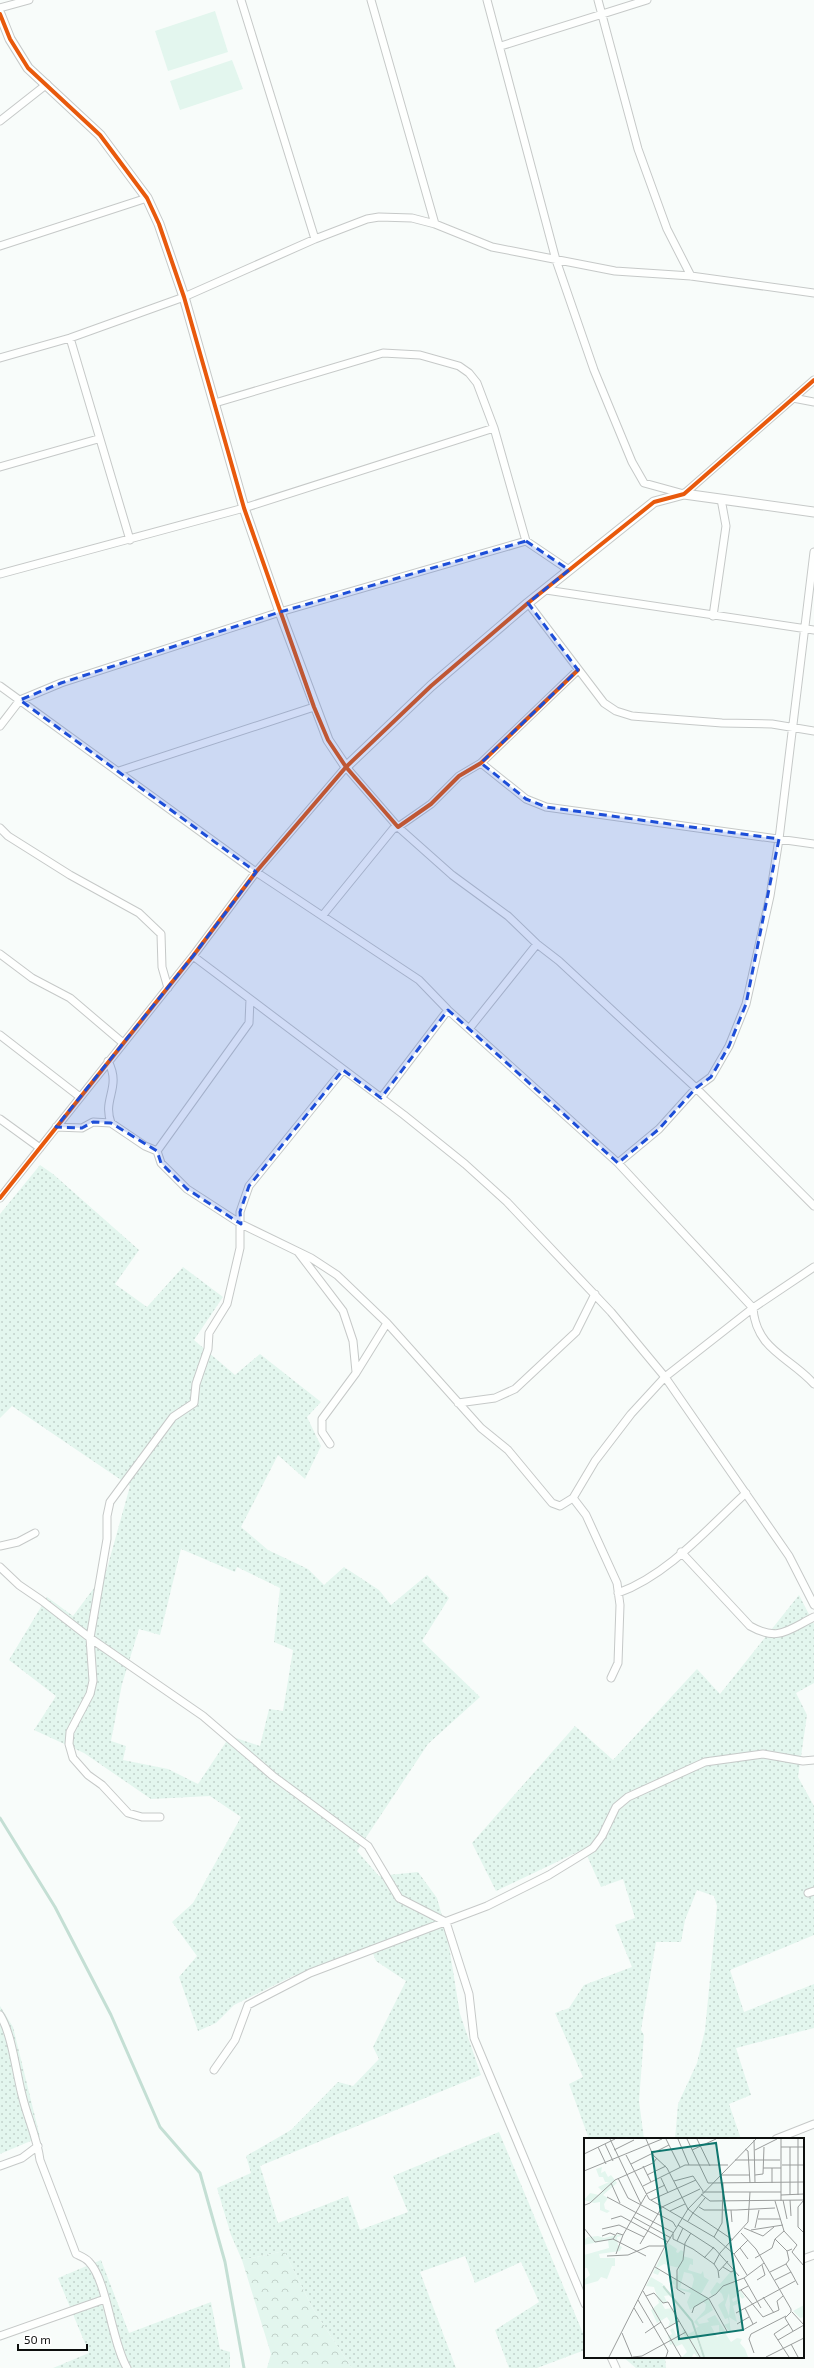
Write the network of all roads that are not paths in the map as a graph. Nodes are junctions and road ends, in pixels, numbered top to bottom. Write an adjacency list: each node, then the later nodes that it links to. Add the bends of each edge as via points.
1 (29, 0): 7 (street)
2 (241, 0): 15 (street)
3 (371, 0): 14 (street)
4 (487, 0): 10 (street)
5 (598, 0): 9 (street)
6 (647, 0): 9 (street)
7 (0, 8)
8 (0, 14): 11 (street, via 10,39 28,68)
9 (602, 14): 10 (street); 18 (street, via 638,149 667,229)
10 (501, 46): 17 (street)
11 (47, 84): 12 (street); 13 (street, via 100,135)
12 (0, 121)
13 (147, 198): 16 (street); 20 (street, via 159,224)
14 (435, 224): 15 (street, via 412,218 379,217 367,219); 17 (street, via 492,247)
15 (315, 239): 20 (street)
16 (0, 246)
17 (556, 260): 18 (street, via 615,271); 30 (street, via 594,370 632,462 644,483)
18 (691, 276): 19 (street)
19 (814, 293)
20 (184, 297): 21 (street); 26 (street)
21 (70, 338): 22 (street); 28 (street)
22 (0, 358)
23 (814, 380): 24 (street)
24 (793, 398): 25 (street); 30 (street)
25 (814, 402)
26 (215, 403): 27 (street, via 383,354 402,353 420,355 459,366 469,373 477,383); 32 (street)
27 (494, 428): 32 (street); 35 (street)
28 (98, 439): 29 (street); 34 (street)
29 (0, 467)
30 (684, 494): 31 (street); 37 (street, via 654,502)
31 (721, 499): 33 (street); 42 (street, via 726,526)
32 (244, 508): 34 (street); 41 (street)
33 (814, 512)
34 (130, 540): 38 (street)
35 (526, 541): 37 (street); 41 (street)
36 (814, 552): 43 (street)
37 (569, 570): 39 (street)
38 (0, 574)
39 (546, 590): 40 (street); 42 (street)
40 (528, 603): 45 (street); 53 (street, via 432,686)
41 (280, 612): 47 (street, via 61,683); 48 (street)
42 (713, 616): 43 (street)
43 (804, 629): 44 (street); 50 (street)
44 (814, 630)
45 (578, 670): 50 (street, via 604,703 616,711 632,716 772,724); 52 (street)
46 (0, 686): 47 (street)
47 (20, 700): 49 (street); 54 (street)
48 (314, 707): 53 (street, via 328,740); 54 (street)
49 (0, 726)
50 (792, 728): 51 (street); 57 (street)
51 (814, 731)
52 (481, 763): 55 (street, via 459,776 431,804); 57 (street, via 521,795 546,807)
53 (346, 767): 55 (street); 59 (street)
54 (119, 771): 59 (street)
55 (398, 827): 60 (street, via 393,829); 61 (street, via 452,875 508,916)
56 (0, 828): 64 (street, via 8,836 70,875 139,913 161,934 162,968)
57 (779, 839): 58 (street); 72 (street, via 770,896 746,1004 721,1061 711,1077)
58 (814, 844)
59 (256, 872): 60 (street); 63 (street)
60 (323, 915): 66 (street, via 419,980)
61 (537, 944): 67 (street); 72 (street, via 559,960)
62 (0, 954): 69 (street, via 32,978 70,998)
63 (193, 956): 64 (street); 65 (street)
64 (168, 988): 69 (street)
65 (250, 999): 71 (street); 79 (street, via 249,1023)
66 (448, 1010): 67 (street); 74 (street)
67 (469, 1029): 80 (street)
68 (0, 1035): 73 (street)
69 (123, 1043): 70 (street)
70 (108, 1061): 73 (street); 76 (street, via 114,1073 108,1112)
71 (343, 1070): 74 (street); 83 (street, via 249,1186 240,1212)
72 (696, 1088): 80 (street, via 659,1129); 82 (street)
73 (80, 1097): 77 (street)
74 (381, 1098): 86 (street, via 465,1164 507,1202)
75 (0, 1119): 78 (street)
76 (111, 1124): 77 (street, via 93,1122 82,1128); 79 (street)
77 (56, 1127): 78 (street)
78 (40, 1148): 81 (street)
79 (157, 1151): 83 (street, via 161,1163 186,1189)
80 (618, 1163): 87 (street)
81 (2, 1194)
82 (814, 1206)
83 (241, 1224): 84 (street); 103 (street, via 240,1248 227,1304 209,1333 208,1349 196,1384 194,1403 173,1417 110,1502 107,1539)
84 (297, 1252): 88 (street, via 337,1275); 89 (street, via 343,1311 353,1341)
85 (814, 1267): 87 (street)
86 (595, 1294): 90 (street); 92 (street, via 576,1332 514,1389 495,1398)
87 (753, 1308): 90 (street); 91 (street, via 755,1321 765,1342)
88 (387, 1323): 89 (street); 92 (street)
89 (356, 1372): 93 (street, via 322,1419 322,1432)
90 (665, 1377): 94 (street); 95 (street, via 630,1414 595,1461)
91 (814, 1384)
92 (458, 1402): 95 (street, via 481,1428 508,1450 552,1503 560,1506)
93 (330, 1444)
94 (746, 1493): 98 (street); 101 (street, via 789,1556)
95 (573, 1498): 100 (street, via 586,1515 601,1551 612,1568)
96 (35, 1533): 97 (street, via 18,1542)
97 (0, 1546)
98 (681, 1552): 100 (street, via 638,1586); 102 (street, via 750,1626 763,1633 774,1635)
99 (0, 1567): 103 (street, via 19,1585)
100 (618, 1593): 104 (street, via 618,1663)
101 (814, 1605)
102 (814, 1617)
103 (90, 1638): 106 (street, via 93,1681 90,1694 70,1732 69,1744 73,1758 128,1812 142,1817); 107 (street, via 203,1716 273,1776 368,1846 399,1898)
104 (611, 1678)
105 (814, 1760): 107 (street, via 803,1761 763,1754 705,1762 628,1797 616,1807 593,1848 549,1875 487,1906)
106 (160, 1817)
107 (446, 1922): 109 (street, via 310,1973 248,2005 235,2040); 117 (street, via 469,1994 474,2038)
108 (0, 2015): 112 (street)
109 (214, 2070)
110 (814, 2124): 111 (street)
111 (779, 2138)
112 (38, 2146): 113 (street, via 22,2158); 116 (street, via 40,2160 76,2254 89,2261 96,2272)
113 (0, 2166)
114 (814, 2255): 115 (street)
115 (804, 2259)
116 (105, 2299): 118 (street); 120 (street, via 120,2356)
117 (584, 2302)
118 (0, 2336)
119 (611, 2358): 121 (street)
120 (127, 2368)
121 (616, 2368)

